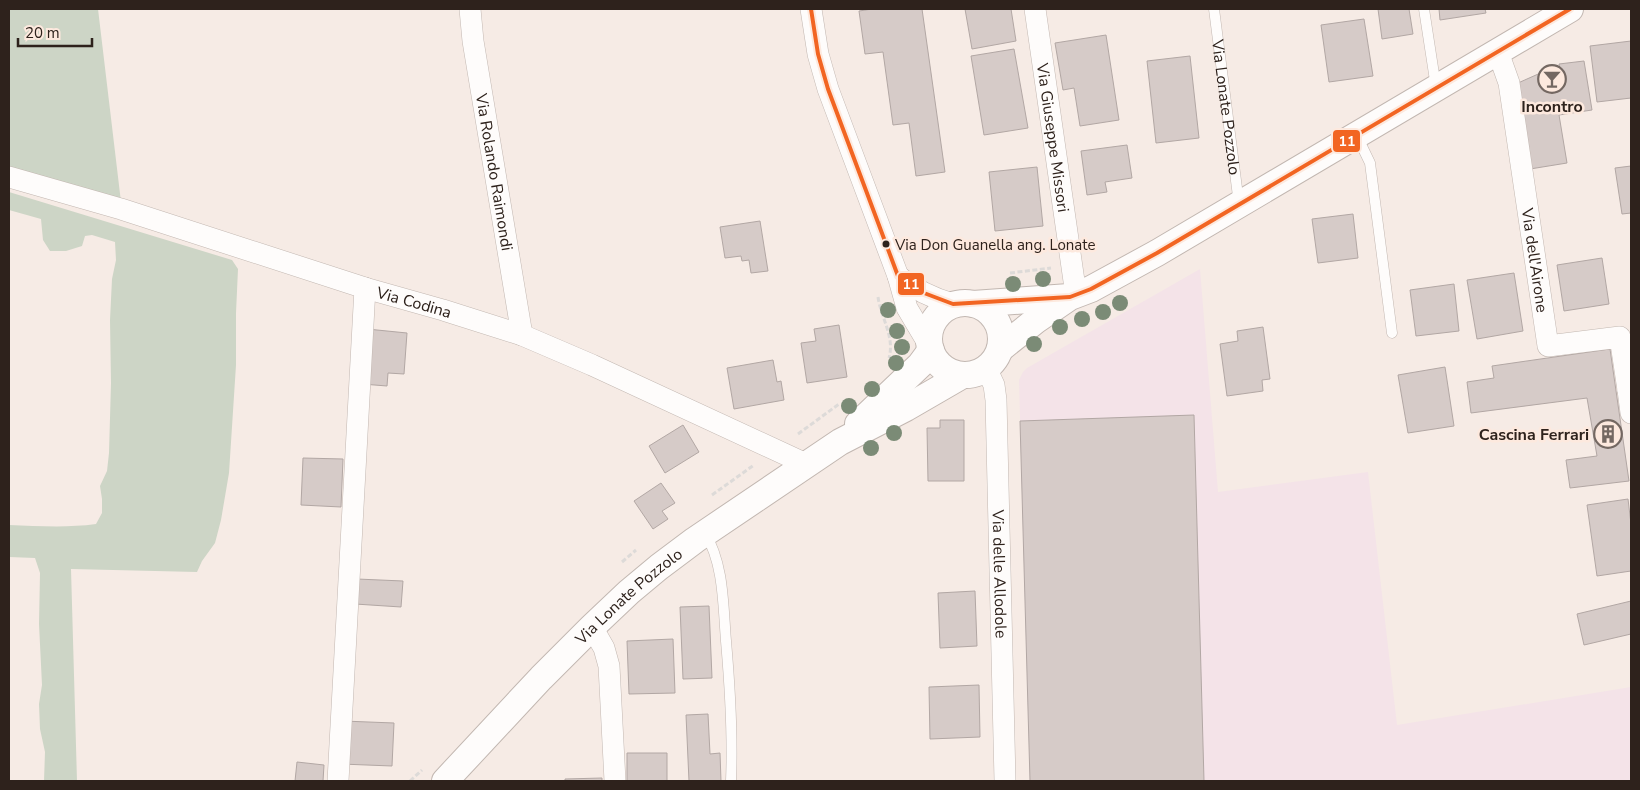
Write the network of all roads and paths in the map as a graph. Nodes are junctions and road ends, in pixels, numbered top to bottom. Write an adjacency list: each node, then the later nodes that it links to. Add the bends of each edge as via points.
1 (470, 9): 18 (street, Via Rolando Raimondi)
2 (811, 9): 12 (street, via 818,54 828,89)
3 (1035, 9): 15 (street, Via Giuseppe Missori)
4 (1214, 9): 11 (lane, Via Lonate Pozzolo)
5 (1424, 9): 8 (lane)
6 (1570, 9): 7 (street)
7 (1498, 52): 8 (street); 22 (street, Via dell'Airone, via 1509,83 1548,346 1620,337)
8 (1436, 89): 9 (street)
9 (1357, 136): 11 (street); 17 (lane, via 1370,163)
10 (9, 177): 13 (street, Via Codina, via 121,209)
11 (1240, 205): 15 (street)
12 (898, 276): 16 (street, via 922,293); 19 (street, via 907,308)
13 (365, 288): 18 (street, Via Codina); 30 (street)
14 (878, 291): 20 (path, via 890,339)
15 (1073, 296): 16 (street); 21 (street, via 1035,321)
16 (963, 304): 19 (street, via 940,312 929,333); 21 (street, via 986,309 999,326 1001,337)
17 (1392, 333)
18 (522, 335): 27 (street, Via Codina)
19 (930, 348): 21 (street, via 941,366 951,373); 26 (street, via 920,365)
20 (887, 364)
21 (983, 364): 26 (street); 34 (street, Via delle Allodole, via 994,385 996,400)
22 (1630, 390): 24 (street)
23 (841, 403): 25 (path)
24 (1631, 413)
25 (791, 439)
26 (840, 442): 27 (street, Via Lonate Pozzolo)
27 (806, 464): 28 (street, Via Lonate Pozzolo)
28 (705, 533): 29 (street, Via Lonate Pozzolo, via 644,579); 33 (lane, via 715,554 724,617)
29 (592, 626): 31 (street, Via Lonate Pozzolo); 32 (street, via 609,666)
30 (338, 781)
31 (445, 781)
32 (615, 781)
33 (732, 781)
34 (1005, 781)

